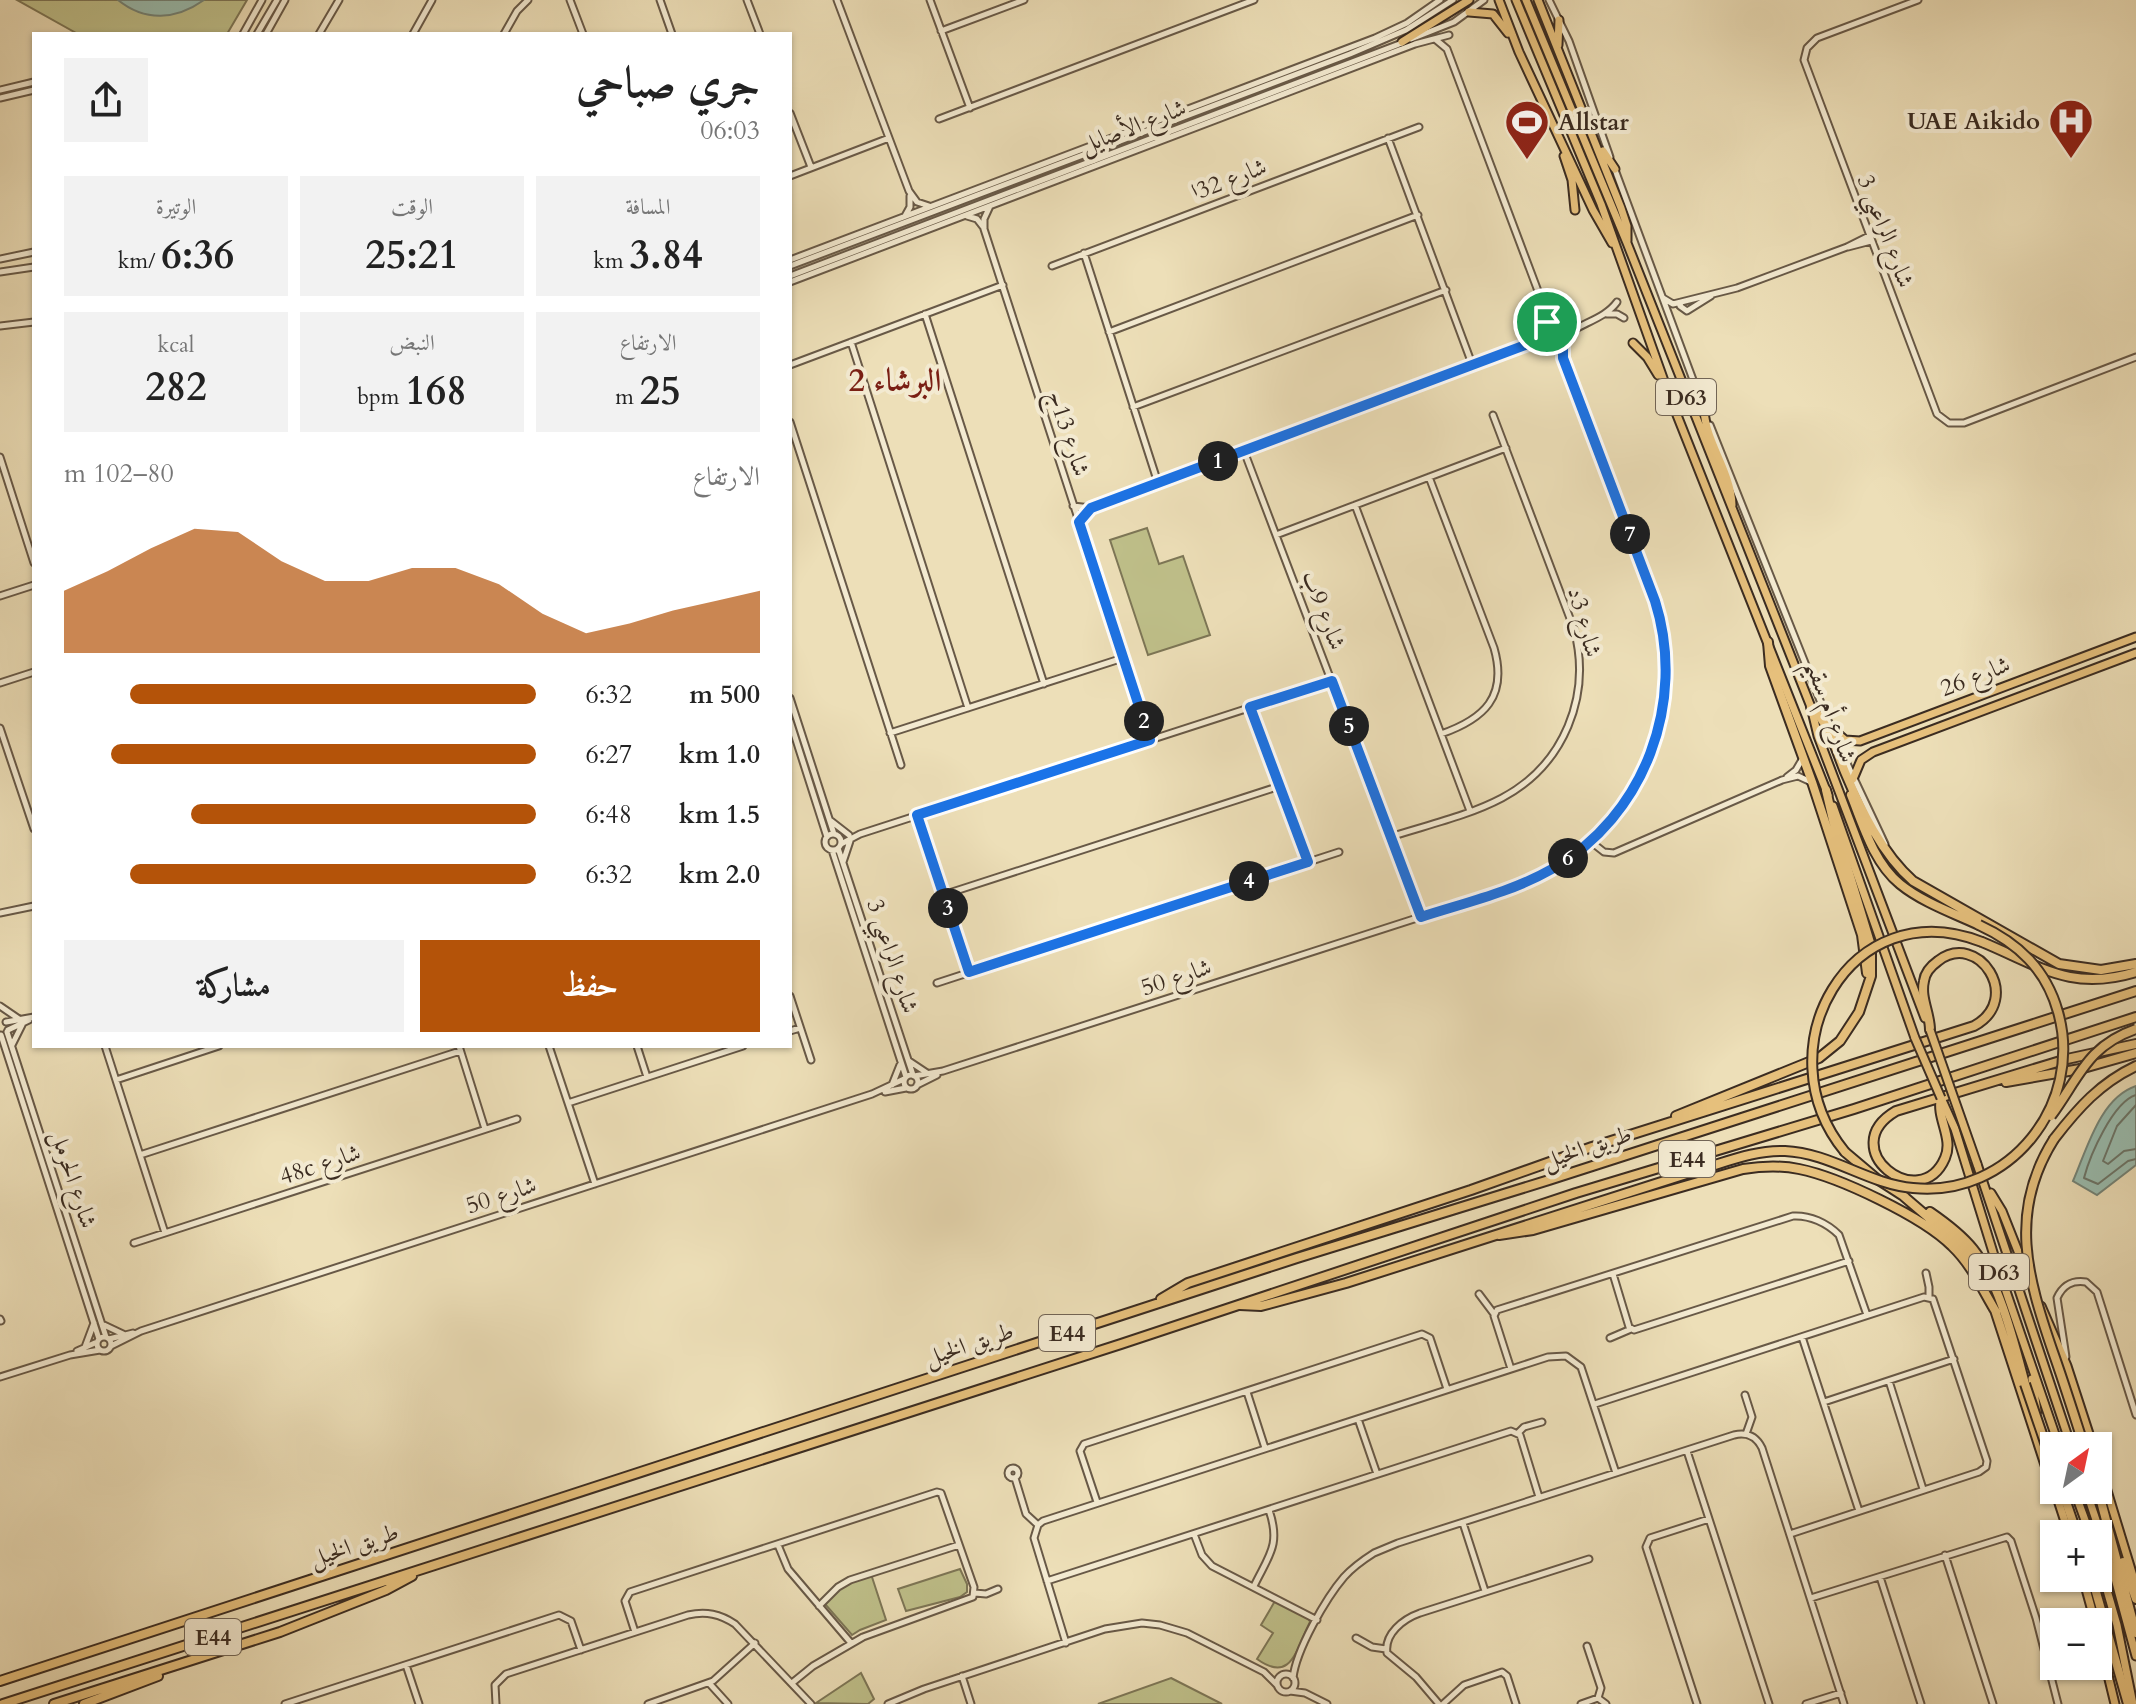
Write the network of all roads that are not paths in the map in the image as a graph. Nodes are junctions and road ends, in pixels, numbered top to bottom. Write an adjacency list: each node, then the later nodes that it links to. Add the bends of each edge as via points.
1 (262, 0): 31 (street)
2 (277, 0): 32 (street)
3 (285, 0): 33 (street)
4 (339, 0): 34 (street)
5 (432, 0): 35 (street)
6 (528, 0): 36 (street)
7 (570, 0): 37 (street)
8 (660, 0): 38 (street)
9 (747, 0): 39 (street)
10 (837, 0): 57 (street)
11 (930, 0): 30 (street)
12 (1024, 0): 30 (street)
13 (1254, 0): 51 (street)
14 (1426, 0): 27 (street)
15 (1440, 0): 27 (street)
16 (1453, 0): 41 (street, شارع الأصايل, via 1414,26)
17 (1469, 0): 42 (main road)
18 (1484, 0): 28 (street, شارع الأصايل)
19 (1499, 0): 26 (main road)
20 (1506, 0): 26 (main road)
21 (1516, 0): 49 (main road, شارع أم سقيم / D63)
22 (1526, 0): 49 (main road, شارع أم سقيم / D63)
23 (1538, 0): 43 (main road)
24 (1549, 0): 29 (street)
25 (1918, 0): 75 (street, شارع الراعبي 3, via 1817,38 1804,57)
26 (1502, 9): 45 (main road)
27 (1425, 11): 41 (street)
28 (1469, 12): 42 (street, شارع الأصايل); 45 (main road, via 1496,16)
29 (1559, 20): 43 (main road); 64 (street)
30 (941, 31): 51 (street)
31 (244, 32)
32 (258, 32)
33 (267, 32)
34 (320, 32)
35 (414, 32)
36 (505, 32)
37 (582, 32)
38 (671, 32)
39 (759, 32)
40 (1434, 39): 44 (street); 44 (street, via 1449,35); 55 (street)
41 (1377, 40): 67 (street, شارع الأصايل); 68 (street)
42 (1402, 42): 52 (street, شارع الأصايل)
43 (1557, 47): 60 (main road)
44 (1447, 49): 97 (street)
45 (1519, 52): 59 (main road)
46 (32, 82): 47 (street)
47 (0, 90)
48 (32, 90): 50 (street)
49 (1557, 90): 76 (main road, شارع أم سقيم / D63); 78 (main road, شارع أم سقيم / D63)
50 (0, 98)
51 (970, 108): 54 (street)
52 (1210, 116): 55 (street); 61 (street, شارع الأصايل)
53 (792, 118): 63 (street)
54 (939, 119)
55 (1220, 120): 62 (street)
56 (1419, 127): 58 (street, شارع 32ا)
57 (889, 138): 63 (street); 66 (street)
58 (1388, 138): 71 (street); 80 (street, شارع 32ا)
59 (1560, 138): 70 (main road); 78 (main road)
60 (1596, 141): 64 (main road); 76 (main road, via 1626,222)
61 (1139, 142): 62 (street); 81 (street, شارع الأصايل)
62 (1131, 152): 69 (street)
63 (811, 167): 65 (street)
64 (1615, 169): 92 (street)
65 (792, 175)
66 (909, 191): 68 (street, via 920,204); 73 (street, via 910,207)
67 (954, 204): 68 (street); 77 (street, شارع الأصايل)
68 (934, 205): 73 (street)
69 (990, 205): 72 (street); 74 (street)
70 (1575, 210)
71 (1418, 215): 90 (street); 103 (street)
72 (962, 216): 74 (street, via 973,217); 81 (street)
73 (901, 218): 77 (street)
74 (984, 229): 89 (street, شارع 13ج)
75 (1870, 238): 91 (street); 110 (street, شارع الراعبي 3, via 1935,411 1945,422 1967,422)
76 (1627, 243): 127 (main road, شارع أم سقيم / D63)
77 (830, 248): 83 (street)
78 (1618, 251): 114 (main road, شارع أم سقيم / D63)
79 (32, 252): 82 (street)
80 (1084, 253): 84 (street, شارع 32ا); 103 (street)
81 (855, 254): 87 (street, شارع الأصايل); 88 (street)
82 (0, 259)
83 (792, 262)
84 (1052, 266)
85 (32, 267): 86 (street)
86 (0, 272)
87 (792, 275)
88 (792, 281)
89 (1003, 285): 95 (street); 125 (street, شارع 13ج)
90 (1446, 290): 113 (street); 115 (street)
91 (1715, 293): 93 (street); 93 (street, via 1687,311 1680,306)
92 (1662, 297): 93 (street, via 1673,304); 116 (street)
93 (1682, 301)
94 (1617, 302): 96 (street)
95 (925, 314): 106 (street); 140 (street)
96 (1606, 314): 98 (street); 101 (street)
97 (1547, 315): 102 (street); 104 (street)
98 (1624, 318)
99 (32, 322): 100 (street)
100 (0, 326)
101 (1577, 326): 102 (street); 105 (street)
102 (1559, 327): 104 (street, via 1552,325); 105 (street)
103 (1109, 332): 115 (street)
104 (1545, 332): 107 (street); 109 (street)
105 (1562, 339): 107 (street); 111 (street)
106 (851, 342): 112 (street); 144 (street)
107 (1549, 343): 109 (street); 111 (street)
108 (1633, 343): 114 (main road, via 1650,360)
109 (1528, 344): 113 (street)
110 (2136, 357)
111 (1563, 358): 167 (street, شارع 50, via 1655,601 1665,655 1662,715 1646,765 1623,805)
112 (792, 364)
113 (1472, 364): 120 (street)
114 (1669, 395): 134 (main road, شارع أم سقيم / D63)
115 (1133, 407): 123 (street)
116 (1704, 410): 127 (main road, via 1731,490); 149 (street)
117 (1493, 415): 119 (street, شارع 3د)
118 (792, 428): 150 (street)
119 (1506, 448): 122 (street); 160 (street, شارع 3د, via 1574,629 1579,689 1567,730 1544,766 1507,795)
120 (1244, 451): 123 (street); 129 (street, شارع 9ب)
121 (0, 457): 130 (street)
122 (1429, 477): 124 (street); 151 (street, via 1498,665 1495,692 1485,709 1466,725)
123 (1158, 483): 126 (street)
124 (1355, 505): 129 (street); 151 (street)
125 (1073, 506): 126 (street); 128 (street, شارع 13ج)
126 (1091, 508): 128 (street)
127 (1732, 511): 145 (main road, شارع أم سقيم / D63)
128 (1079, 522): 136 (street, شارع 13ج)
129 (1276, 535): 138 (street, شارع 9ب)
130 (32, 557)
131 (32, 586): 132 (street)
132 (0, 596)
133 (2136, 637): 141 (main road, شارع 26)
134 (1768, 642): 153 (highway, via 1770,666); 159 (main road, شارع أم سقيم / D63)
135 (2136, 653): 146 (main road, شارع 26)
136 (1123, 658): 140 (street); 152 (street, شارع 13ج)
137 (32, 673): 139 (street)
138 (1332, 681): 143 (street); 166 (street, شارع 9ب)
139 (0, 683)
140 (1044, 684): 144 (street)
141 (1977, 697): 146 (main road, via 1968,707); 149 (main road, شارع 26, via 1860,741 1845,740)
142 (792, 704): 162 (street)
143 (1250, 707): 152 (street); 158 (street)
144 (968, 708): 150 (street)
145 (1811, 709): 170 (highway, via 1823,722); 192 (main road, شارع أم سقيم / D63); 220 (highway, bridge, via 1886,869 1910,890 2008,939 2047,985 2062,1034 2062,1063)
146 (1971, 715): 155 (main road, شارع 26, via 1869,754)
147 (792, 726): 164 (street)
148 (0, 728): 163 (street)
149 (1831, 728): 155 (street)
150 (890, 733): 154 (street)
151 (1441, 734): 160 (street)
152 (1150, 740): 161 (street)
153 (1803, 757): 156 (street); 157 (highway)
154 (901, 765)
155 (1853, 779): 170 (street)
156 (1782, 780): 157 (street, via 1798,776); 167 (street, via 1614,853)
157 (1812, 782): 182 (highway, via 1864,941)
158 (1280, 786): 171 (street); 173 (street)
159 (1826, 790): 182 (highway, via 1871,946); 217 (main road, شارع أم سقيم / D63, bridge)
160 (1470, 811): 166 (street, شارع 3د)
161 (917, 815): 165 (street); 173 (street)
162 (829, 819): 164 (street); 165 (street)
163 (32, 823)
164 (833, 836): 165 (street); 168 (street); 168 (street, via 826,844)
165 (850, 837): 168 (street); 172 (street)
166 (1390, 837): 176 (street, شارع 9ب)
167 (1590, 841): 176 (street, شارع 50, via 1530,880)
168 (837, 847): 172 (street, شارع الراعبي 3); 203 (street, شارع الراعبي 3)
169 (1339, 852): 171 (street)
170 (1888, 852): 177 (highway, via 1919,885 2050,960 2089,970)
171 (1308, 862): 178 (street)
172 (843, 863): 203 (street, شارع الراعبي 3)
173 (943, 895): 178 (street)
174 (32, 906): 175 (street)
175 (0, 913)
176 (1421, 917): 206 (street, شارع 50)
177 (2136, 964)
178 (969, 972): 180 (street)
179 (2136, 972): 226 (highway, bridge, via 2105,980 2063,977 1982,942 1944,933 1900,937 1860,957 1835,984 1815,1026 1811,1070 1822,1115 1845,1152)
180 (937, 983)
181 (2136, 991): 235 (highway, طريق الخيل / E44)
182 (1865, 996): 222 (highway, via 1845,1034 1819,1058)
183 (792, 1002): 189 (street)
184 (0, 1008): 187 (street); 188 (street)
185 (2136, 1017): 236 (highway, طريق الخيل / E44)
186 (32, 1019): 188 (street)
187 (3, 1022): 188 (street); 193 (street)
188 (21, 1022): 193 (street); 195 (street)
189 (800, 1028): 191 (street); 204 (street)
190 (2136, 1029): 220 (highway, bridge, via 2090,1057)
191 (792, 1030)
192 (1930, 1030): 222 (highway, via 1923,990 1928,970 1950,955 1981,961 1993,976 1996,995 1988,1015 1977,1024); 225 (main road, شارع أم سقيم / D63, bridge)
193 (4, 1033): 195 (street, شارع الحرمل); 241 (street, شارع الحرمل)
194 (2136, 1044): 215 (highway)
195 (11, 1046): 241 (street, شارع الحرمل)
196 (106, 1048): 211 (street)
197 (213, 1048): 211 (street)
198 (460, 1048): 221 (street); 223 (street)
199 (550, 1048): 218 (street)
200 (638, 1048): 209 (street)
201 (722, 1049): 209 (street)
202 (2136, 1053): 215 (highway, via 2080,1069)
203 (904, 1059): 207 (street); 208 (street, شارع الراعبي 3); 210 (street, شارع الراعبي 3); 213 (street)
204 (811, 1060)
205 (2136, 1066): 271 (highway, bridge, via 2097,1089 2054,1139 2030,1196 2026,1257)
206 (943, 1071): 207 (street, شارع 50); 212 (street, شارع 50)
207 (928, 1074): 208 (street, شارع 50)
208 (914, 1076): 210 (street, شارع 50); 212 (street, شارع الراعبي 3)
209 (647, 1077): 218 (street)
210 (905, 1078): 213 (street, شارع 50); 214 (street, شارع الراعبي 3)
211 (116, 1080): 223 (street)
212 (916, 1085): 214 (street, شارع 50)
213 (892, 1086): 216 (street, شارع 50)
214 (908, 1088): 216 (street, شارع 50)
215 (1970, 1088): 217 (highway, via 1902,1109 1886,1118 1874,1149 1891,1175 1920,1179 1943,1162 1948,1143)
216 (872, 1094): 224 (street, شارع 50)
217 (1941, 1098): 254 (main road, شارع أم سقيم / D63)
218 (568, 1103): 224 (street)
219 (517, 1119): 221 (street, 48c شارع)
220 (2042, 1126): 228 (highway, bridge, via 2021,1151 1973,1181 1914,1189 1822,1158 1760,1152)
221 (485, 1129): 227 (street, 48c شارع)
222 (1646, 1131): 235 (highway, via 1188,1283)
223 (140, 1155): 227 (street)
224 (594, 1184): 244 (street, شارع 50)
225 (1987, 1187): 255 (main road); 270 (main road, شارع أم سقيم / D63)
226 (1901, 1194): 238 (highway, via 1968,1253); 267 (highway, bridge, via 1954,1229 1978,1255 2001,1307)
227 (165, 1233): 229 (street, 48c شارع)
228 (1499, 1235): 236 (highway, via 1268,1305); 238 (highway, via 1533,1230 1743,1169 1796,1168 1827,1177 1933,1230 1965,1260)
229 (134, 1243)
230 (1849, 1261): 232 (street, via 1835,1231 1800,1215); 240 (street); 243 (street)
231 (1926, 1273): 234 (street)
232 (1613, 1274): 237 (street); 243 (street)
233 (1479, 1294): 239 (street)
234 (1929, 1297): 240 (street); 253 (street, via 1936,1302)
235 (1156, 1304): 333 (highway, طريق الخيل / E44)
236 (1239, 1305): 301 (highway, طريق الخيل / E44)
237 (1505, 1309): 239 (street); 242 (street)
238 (1996, 1312): 276 (highway)
239 (1494, 1314): 242 (street)
240 (1867, 1315): 246 (street)
241 (98, 1322): 245 (street); 248 (street, شارع الحرمل); 250 (street)
242 (1496, 1322): 256 (street)
243 (1631, 1329): 247 (street)
244 (141, 1331): 245 (street, شارع 50); 249 (street, شارع 50)
245 (124, 1335): 248 (street, شارع 50)
246 (1802, 1337): 262 (street); 263 (street)
247 (1610, 1338)
248 (103, 1339): 249 (street); 250 (street, شارع 50); 251 (street)
249 (111, 1346): 251 (street, شارع 50)
250 (84, 1348): 252 (street, شارع 50)
251 (100, 1350): 252 (street, شارع 50)
252 (70, 1355): 257 (street)
253 (1954, 1359): 258 (street); 281 (street, via 1986,1467)
254 (2031, 1365): 268 (main road); 269 (main road, شارع أم سقيم / D63)
255 (2067, 1366): 264 (street, via 2057,1298 2065,1286 2086,1282 2097,1292); 272 (main road)
256 (1511, 1369): 259 (street); 263 (street, via 1566,1356 1581,1367)
257 (0, 1377)
258 (1889, 1381): 262 (street); 281 (street)
259 (1447, 1389): 260 (street, via 1427,1335); 265 (street)
260 (1247, 1392): 275 (street); 283 (street, via 1082,1446)
261 (1745, 1395): 274 (street, via 1752,1417)
262 (1824, 1402): 289 (street)
263 (1595, 1404): 278 (street)
264 (2136, 1415)
265 (1358, 1419): 275 (street); 279 (street)
266 (1542, 1422): 273 (street)
267 (2041, 1432)
268 (2042, 1432)
269 (2054, 1432)
270 (2066, 1432)
271 (2079, 1432)
272 (2088, 1432)
273 (1518, 1433): 279 (street); 282 (street)
274 (1746, 1434): 277 (street); 295 (street, via 1762,1448)
275 (1265, 1448): 283 (street)
276 (2040, 1448)
277 (1687, 1451): 278 (street); 290 (street)
278 (1616, 1473): 282 (street)
279 (1377, 1474): 288 (street)
280 (1015, 1478): 292 (street, via 1026,1514)
281 (1923, 1489): 289 (street)
282 (1539, 1497): 291 (street)
283 (1097, 1502): 292 (street)
284 (2112, 1503): 293 (main road)
285 (2091, 1504): 324 (main road)
286 (2102, 1504): 316 (highway)
287 (2103, 1504): 312 (highway)
288 (1269, 1510): 294 (street); 304 (street, via 1275,1542)
289 (1859, 1511): 295 (street)
290 (1709, 1519): 358 (street, via 1650,1538 1646,1547); 359 (street)
291 (1463, 1523): 307 (street); 314 (street, via 1363,1560 1336,1588)
292 (1038, 1525): 303 (street, via 1034,1538)
293 (2121, 1530): 299 (main road); 305 (main road)
294 (1194, 1534): 303 (street); 304 (street, via 1207,1561)
295 (1790, 1534): 311 (street)
296 (778, 1545): 297 (street, via 941,1493); 313 (street, via 788,1569); 315 (street, via 630,1592 625,1601)
297 (959, 1545): 310 (street); 313 (street, via 850,1580)
298 (1945, 1555): 302 (street); 341 (street, via 2003,1537 2011,1541); 363 (street)
299 (2136, 1557)
300 (1589, 1559): 307 (street)
301 (423, 1569): 325 (highway, via 330,1613); 342 (highway, طريق الخيل / E44)
302 (1880, 1577): 311 (street); 362 (street)
303 (1047, 1581): 320 (street)
304 (1254, 1586): 314 (street)
305 (2136, 1586)
306 (998, 1589): 310 (street)
307 (1485, 1591): 322 (street, via 1411,1616 1397,1627)
308 (2096, 1592): 365 (highway)
309 (2108, 1592): 365 (main road)
310 (975, 1593): 319 (street, via 970,1600)
311 (1811, 1598): 339 (street)
312 (2136, 1599)
313 (819, 1606): 319 (street)
314 (1317, 1620): 326 (street)
315 (635, 1632): 318 (street, via 705,1613 728,1619); 323 (street)
316 (2136, 1633)
317 (1356, 1638): 322 (street)
318 (755, 1643): 334 (street); 335 (street)
319 (851, 1643): 335 (street)
320 (1066, 1643): 328 (street, via 1124,1625 1160,1625); 330 (street)
321 (1587, 1646): 340 (street, via 1601,1688)
322 (1386, 1649): 354 (street)
323 (581, 1650): 327 (street, via 571,1621 559,1615); 347 (street, via 506,1674 495,1685)
324 (2136, 1656)
325 (203, 1657): 343 (highway); 344 (highway)
326 (1296, 1662): 329 (street); 331 (street)
327 (406, 1665): 345 (street); 346 (street)
328 (1264, 1672): 329 (street); 336 (street)
329 (1284, 1674): 331 (street); 336 (street)
330 (962, 1676): 351 (street); 352 (street)
331 (1294, 1679): 337 (street); 338 (street)
332 (2109, 1680): 364 (main road)
333 (0, 1681)
334 (709, 1683): 348 (street); 349 (street)
335 (792, 1683): 350 (street)
336 (1277, 1685): 337 (street)
337 (1289, 1691): 338 (street)
338 (1305, 1693): 353 (street)
339 (1841, 1693): 360 (street); 361 (street)
340 (1598, 1698): 356 (street); 357 (street)
341 (2056, 1703)
342 (3, 1704)
343 (54, 1704)
344 (84, 1704)
345 (285, 1704)
346 (419, 1704)
347 (496, 1704)
348 (648, 1704)
349 (728, 1704)
350 (811, 1704)
351 (888, 1704)
352 (971, 1704)
353 (1327, 1704)
354 (1441, 1704): 355 (street, via 1464,1685 1505,1672)
355 (1516, 1704)
356 (1581, 1704)
357 (1606, 1704)
358 (1697, 1704)
359 (1769, 1704)
360 (1806, 1704)
361 (1844, 1704)
362 (1921, 1704)
363 (1993, 1704)
364 (2115, 1704)
365 (2131, 1704)

